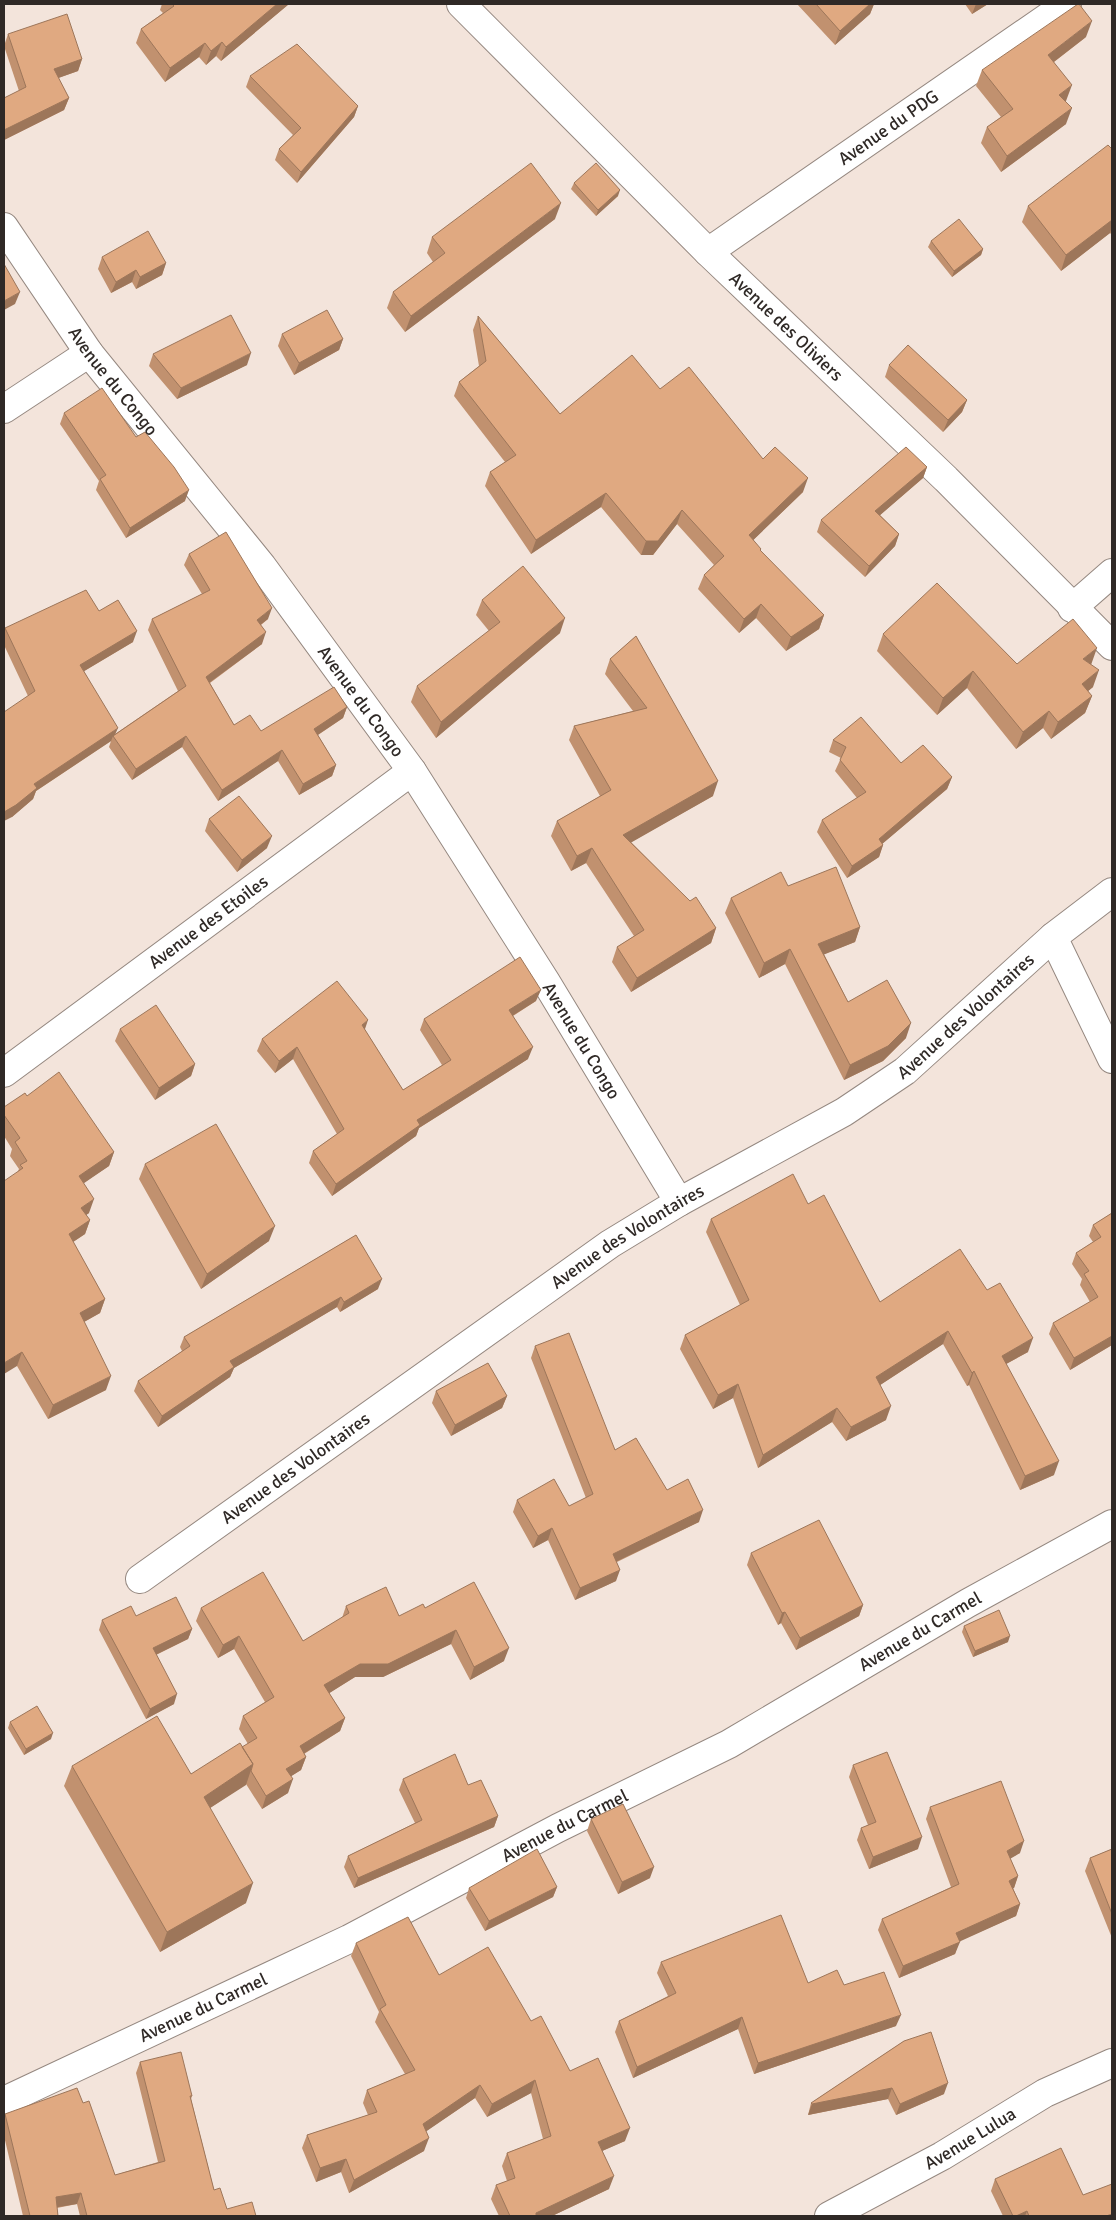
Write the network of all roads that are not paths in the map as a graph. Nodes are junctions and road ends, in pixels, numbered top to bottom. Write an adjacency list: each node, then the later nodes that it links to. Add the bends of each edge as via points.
1 (461, 4): 4 (street, Avenue des Oliviers)
2 (1067, 4): 4 (street, Avenue du PDG)
3 (4, 227): 5 (street, Avenue du Congo)
4 (708, 252): 8 (street, Avenue des Oliviers, via 946,479)
5 (89, 353): 6 (street); 10 (street, Avenue du Congo, via 262,566)
6 (4, 410)
7 (1112, 573): 8 (street)
8 (1072, 608): 9 (street, Avenue des Oliviers)
9 (1112, 646)
10 (412, 771): 14 (street, Avenue des Etoiles); 15 (street, Avenue du Congo, via 546,982)
11 (1112, 892): 12 (street, Avenue des Volontaires)
12 (1053, 937): 13 (street); 15 (street, Avenue des Volontaires, via 905,1071 844,1112)
13 (1112, 1059)
14 (4, 1072)
15 (679, 1202): 17 (street, Avenue des Volontaires, via 610,1244)
16 (1112, 1524): 19 (street, Avenue du Carmel, via 968,1603 729,1744 558,1828 349,1939)
17 (140, 1579)
18 (1112, 2063): 20 (street, Avenue Lulua, via 1045,2093 942,2156)
19 (4, 2101)
20 (829, 2216)

